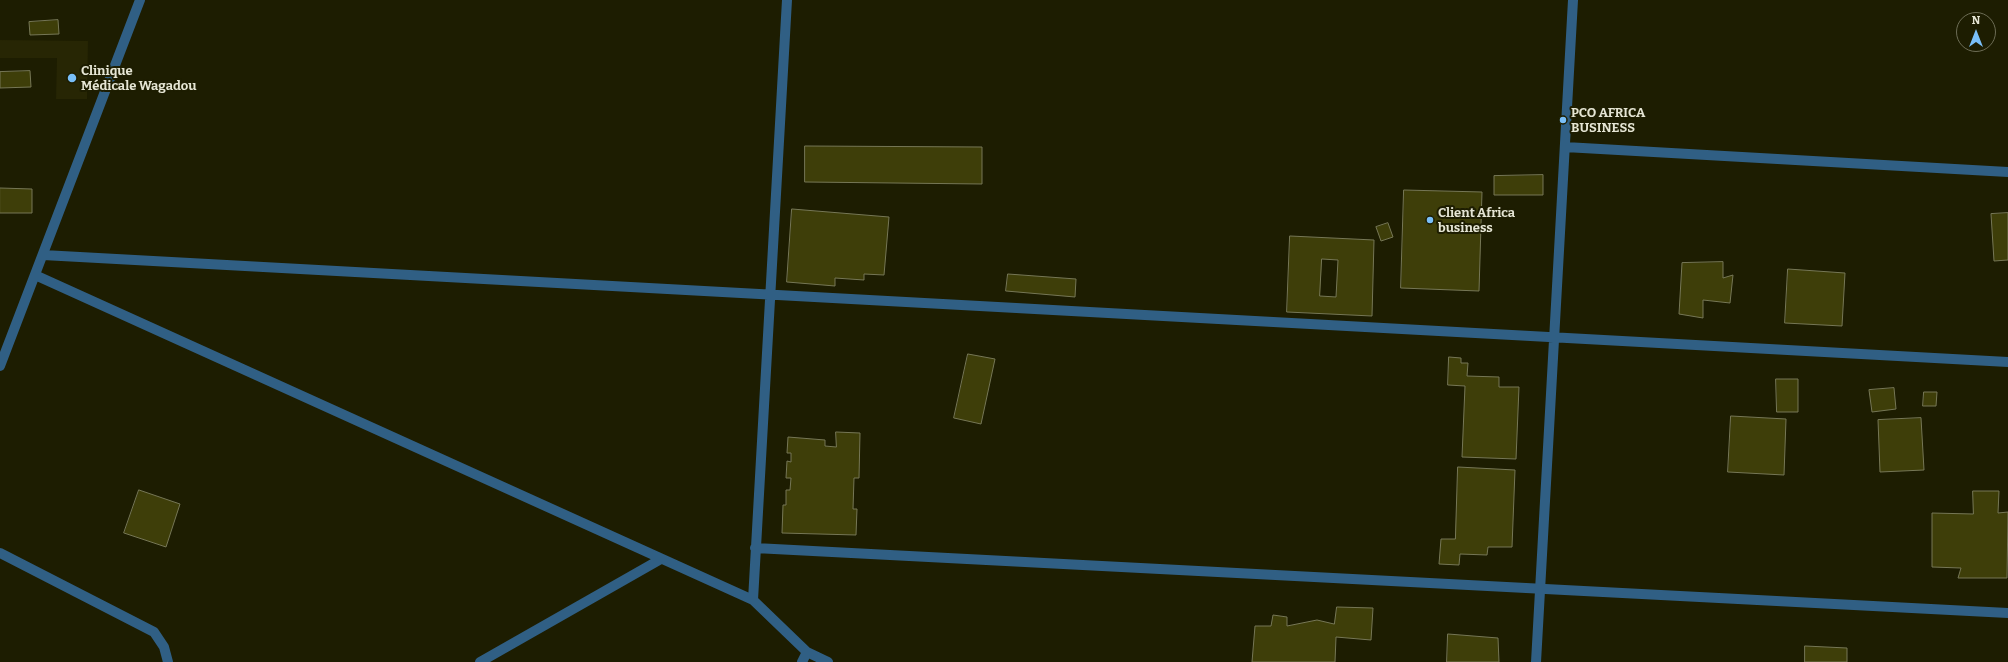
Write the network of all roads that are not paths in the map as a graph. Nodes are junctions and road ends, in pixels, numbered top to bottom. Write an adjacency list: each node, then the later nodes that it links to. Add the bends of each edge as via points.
1 (140, 0): 6 (street)
2 (787, 0): 8 (street)
3 (1573, 0): 4 (street)
4 (1565, 147): 5 (street); 9 (street)
5 (2008, 172)
6 (43, 255): 7 (street); 8 (street)
7 (35, 275): 11 (street); 14 (street)
8 (770, 294): 9 (street); 12 (street)
9 (1554, 337): 10 (street); 15 (street)
10 (2008, 362)
11 (0, 366)
12 (755, 548): 15 (street); 16 (street)
13 (0, 553): 19 (street, via 154,632 164,646)
14 (660, 559): 16 (street); 20 (street)
15 (1539, 589): 17 (street); 23 (street)
16 (753, 600): 18 (street)
17 (2008, 614)
18 (807, 652): 21 (street); 22 (street)
19 (168, 662)
20 (480, 662)
21 (802, 662)
22 (828, 662)
23 (1536, 662)

